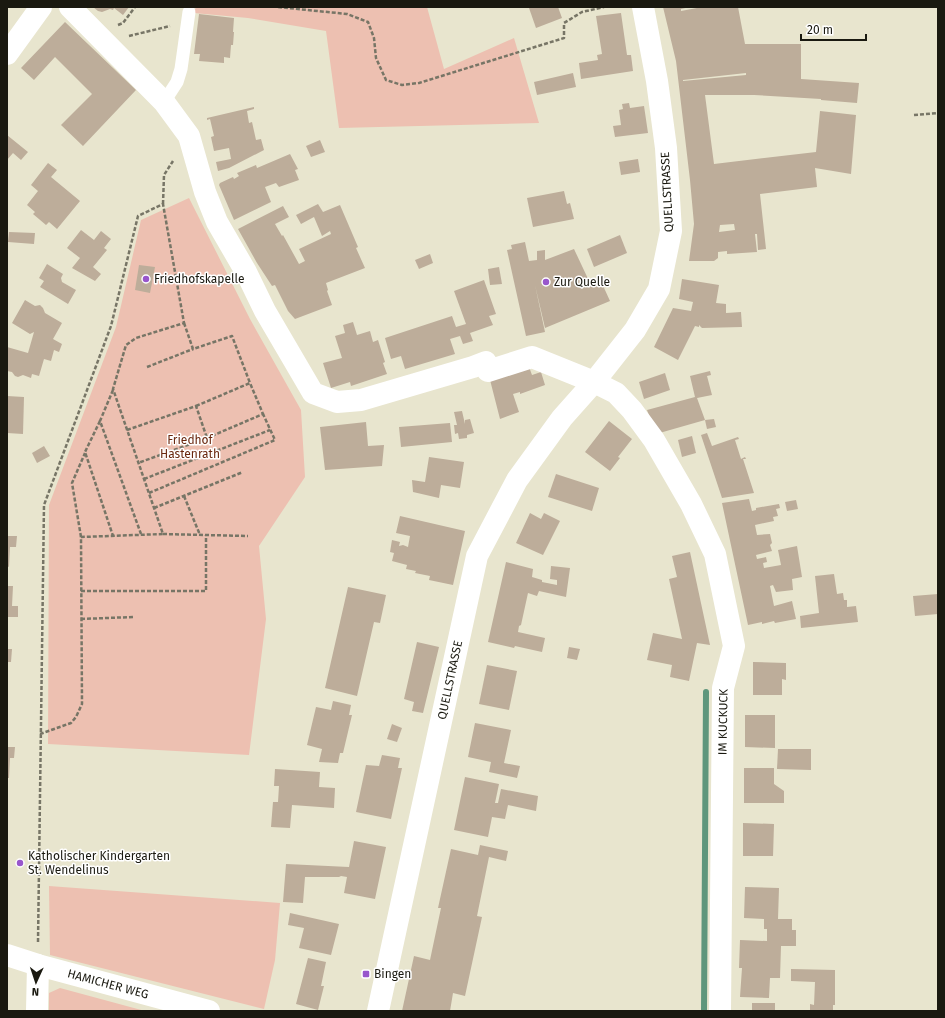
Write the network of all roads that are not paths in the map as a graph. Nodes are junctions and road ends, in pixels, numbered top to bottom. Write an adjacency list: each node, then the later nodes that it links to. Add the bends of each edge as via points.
1 (41, 7): 5 (street)
2 (70, 7): 6 (street)
3 (644, 7): 7 (street, QUELLSTRASSE, via 666,148 671,231 658,289 635,330)
4 (188, 17): 6 (lane, via 181,69 177,82)
5 (7, 54)
6 (164, 102): 7 (street, via 188,136 205,192 218,222 265,311 313,393 337,402 361,400 486,362 488,371 532,358)
7 (594, 382): 12 (street, QUELLSTRASSE, via 562,418 517,480 477,556); 13 (street, IM KUCKUCK, via 616,393 632,410 654,440 690,504 715,554 734,646 723,688)
8 (7, 955): 9 (street, HAMICHER WEG)
9 (38, 965): 10 (street); 11 (street, HAMICHER WEG)
10 (37, 1011)
11 (209, 1011)
12 (378, 1011)
13 (720, 1011)

